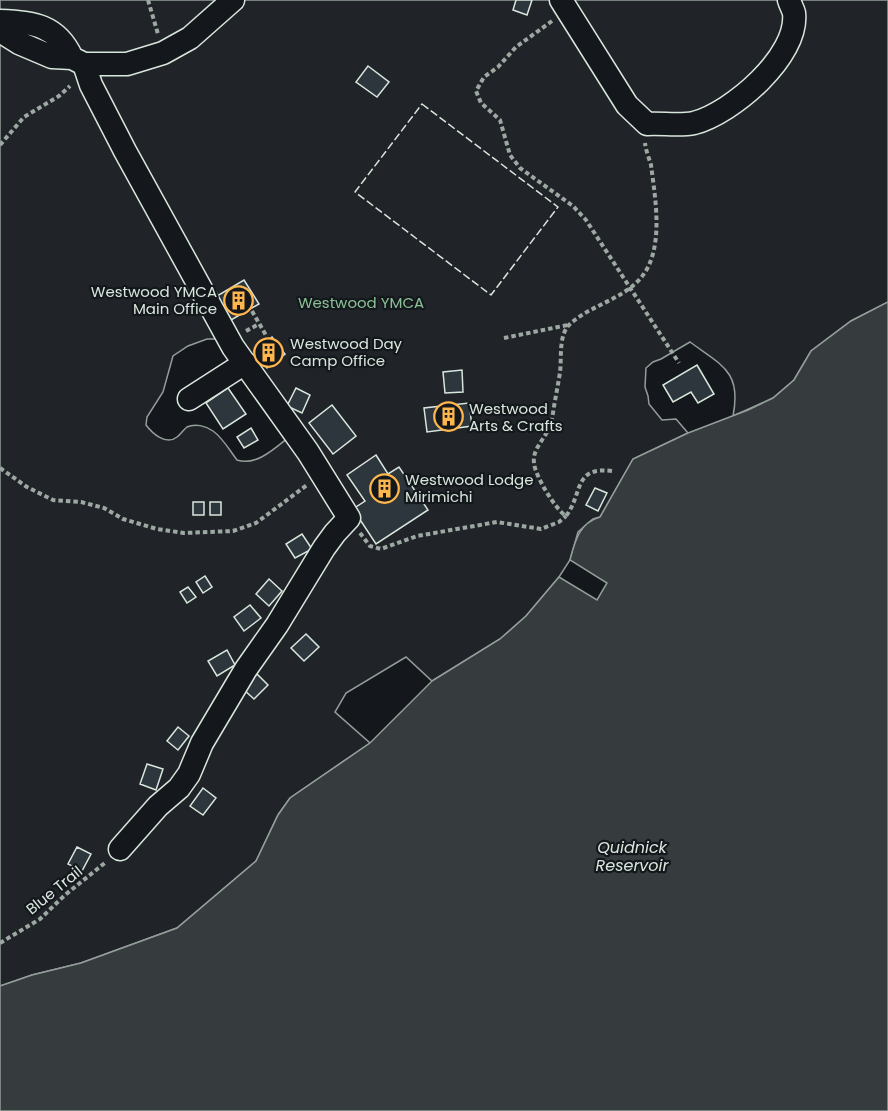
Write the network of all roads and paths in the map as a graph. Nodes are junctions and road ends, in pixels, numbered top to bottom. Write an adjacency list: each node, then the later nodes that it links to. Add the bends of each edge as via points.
1 (148, 0): 7 (path)
2 (233, 0): 7 (street, via 190,38)
3 (789, 0): 9 (street, via 794,13 789,42 770,71 730,106 693,123)
4 (564, 6): 9 (street, via 627,105); 11 (path, via 484,77 476,91 481,103 500,120 510,155 520,168 586,220)
5 (0, 21): 8 (street, via 33,24 51,31)
6 (0, 31): 8 (street, via 52,57)
7 (163, 53): 8 (street, via 127,64)
8 (78, 61): 10 (path, via 76,81 24,117); 16 (street)
9 (647, 124): 11 (path, via 645,146 650,163 656,245 642,278)
10 (0, 145)
11 (630, 288): 13 (path); 17 (path)
12 (252, 311): 14 (path)
13 (568, 325): 15 (path); 22 (path, via 561,344 550,426 533,460 540,484)
14 (267, 337)
15 (504, 338)
16 (245, 363): 18 (street); 21 (street)
17 (679, 363)
18 (189, 399)
19 (0, 468): 21 (path, via 53,500 81,502 104,508 123,519 184,533 232,531 256,523 299,489)
20 (612, 471): 22 (path, via 590,473 577,486 574,505)
21 (323, 476): 23 (street)
22 (566, 516): 23 (path, via 541,529 497,522 417,536 381,549 370,546)
23 (349, 518): 24 (street, via 324,548 278,625 246,669 202,743 189,774)
24 (120, 849): 25 (path, Blue Trail, via 40,919)
25 (0, 943)

